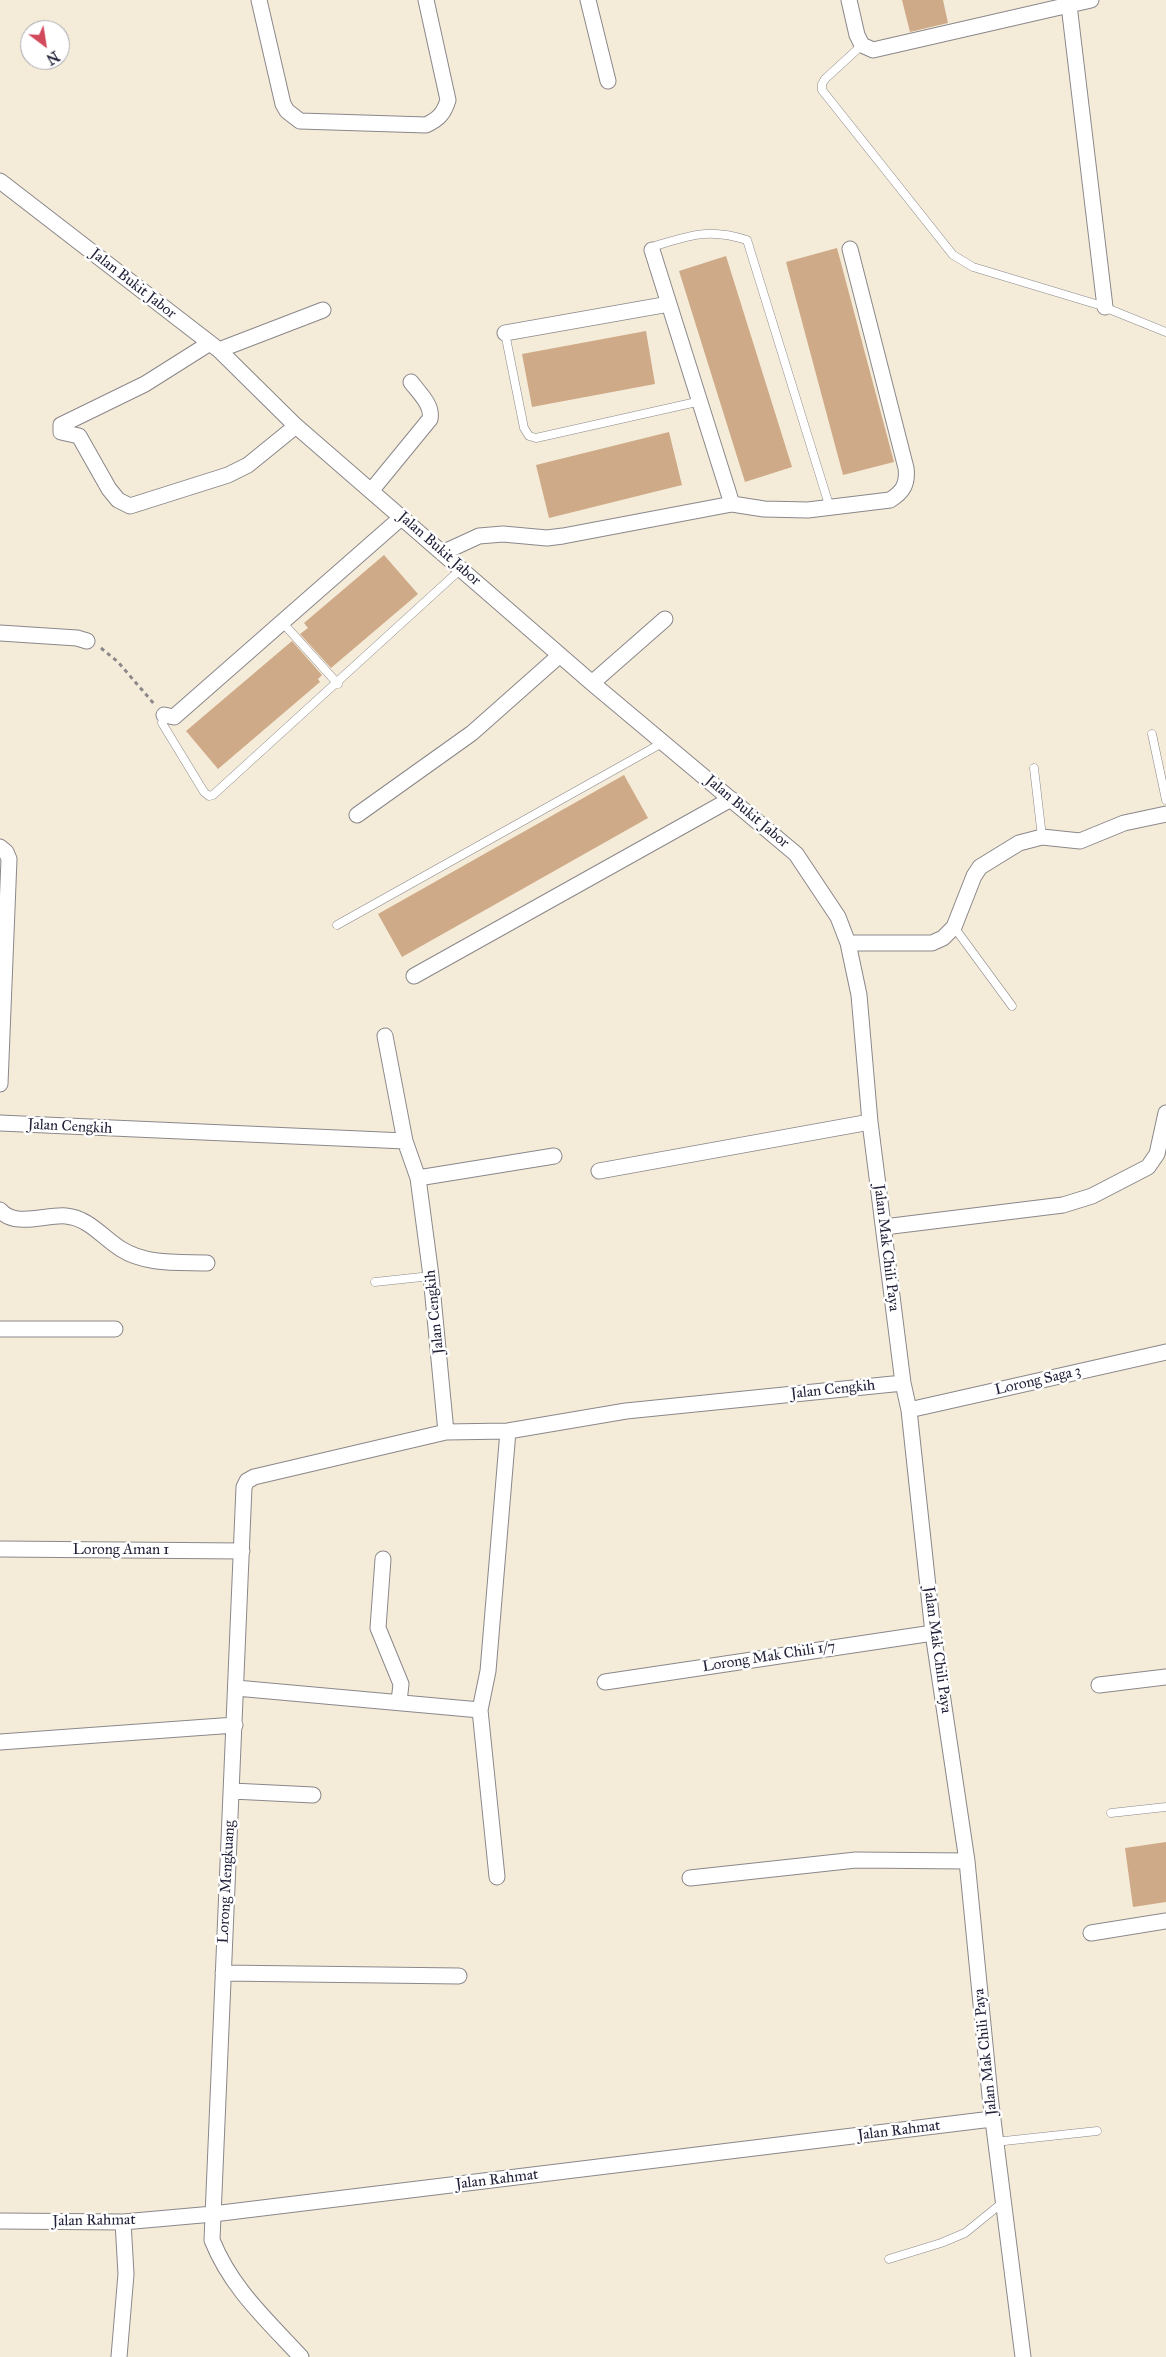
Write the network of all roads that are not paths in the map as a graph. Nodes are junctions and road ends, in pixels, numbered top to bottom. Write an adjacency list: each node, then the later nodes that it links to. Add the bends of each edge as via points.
1 (260, 0): 2 (street, via 283,104 294,117 300,121 426,125 445,111 448,100)
2 (426, 0)
3 (588, 0): 8 (street)
4 (849, 0): 7 (street)
5 (1091, 0): 6 (street)
6 (1069, 5): 7 (street, via 873,50); 13 (street)
7 (862, 45): 13 (lane, via 825,79 822,90 953,255 973,267)
8 (608, 81)
9 (0, 181): 17 (street, Jalan Bukit Jabor)
10 (850, 248): 23 (street, via 907,477 899,495 890,500)
11 (652, 250): 12 (street); 23 (lane, via 655,246 696,234 726,233 747,240)
12 (669, 304): 16 (street); 19 (street)
13 (1105, 307): 15 (lane)
14 (323, 310): 17 (street)
15 (1166, 332)
16 (505, 333): 19 (lane, via 524,428 529,436 536,438)
17 (215, 347): 20 (street, Jalan Bukit Jabor); 20 (street, via 60,425 61,432 80,436 108,489 118,500 130,506 228,475 248,464)
18 (411, 382): 21 (street, via 428,406 430,419)
19 (701, 401): 22 (street)
20 (296, 426): 21 (street, Jalan Bukit Jabor)
21 (371, 490): 24 (street, Jalan Bukit Jabor)
22 (732, 504): 23 (street, via 783,510); 25 (street, via 563,536 479,536)
23 (830, 508)
24 (402, 517): 25 (street, Jalan Bukit Jabor); 28 (street)
25 (442, 552): 26 (street, Jalan Bukit Jabor)
26 (462, 569): 31 (street, Jalan Bukit Jabor); 33 (lane)
27 (666, 619): 32 (street)
28 (282, 622): 33 (lane); 34 (street, via 174,717)
29 (0, 633): 30 (street)
30 (87, 641)
31 (560, 655): 32 (street, Jalan Bukit Jabor); 41 (street, via 472,733)
32 (592, 683): 36 (street, Jalan Bukit Jabor)
33 (338, 684): 34 (lane, via 209,796 162,723)
34 (164, 715)
35 (1152, 734): 39 (lane)
36 (664, 742): 38 (street, Jalan Bukit Jabor); 44 (lane)
37 (1034, 768): 42 (lane)
38 (731, 799): 46 (street, Jalan Bukit Jabor, via 796,854 834,910); 47 (street)
39 (1166, 800)
40 (1166, 814): 42 (street, via 1124,823 1080,841)
41 (357, 815)
42 (1042, 836): 45 (street, via 1019,843 980,867)
43 (0, 847): 50 (street, via 9,859)
44 (337, 925)
45 (954, 927): 46 (street, via 932,943); 48 (lane)
46 (848, 943): 52 (street, Jalan Mak Chili Paya, via 859,995)
47 (414, 976)
48 (1012, 1006)
49 (385, 1036): 54 (street)
50 (0, 1084)
51 (1166, 1113): 59 (street, via 1157,1154 1148,1167 1092,1196 1063,1205)
52 (870, 1122): 56 (street); 59 (street, Jalan Mak Chili Paya)
53 (0, 1123): 54 (street, Jalan Cengkih)
54 (405, 1141): 57 (street, Jalan Cengkih)
55 (554, 1156): 57 (street)
56 (599, 1171)
57 (418, 1178): 61 (street, Jalan Cengkih)
58 (0, 1210): 60 (street, via 11,1218 66,1216 76,1219 138,1257 160,1262)
59 (884, 1227): 66 (street, Jalan Mak Chili Paya)
60 (207, 1263)
61 (432, 1276): 62 (lane); 69 (street, Jalan Cengkih)
62 (375, 1282)
63 (114, 1329): 64 (street)
64 (0, 1330)
65 (1166, 1352): 67 (street, Lorong Saga 3)
66 (902, 1383): 67 (street, Jalan Mak Chili Paya); 68 (street, Jalan Cengkih, via 626,1411)
67 (909, 1410): 73 (street, Jalan Mak Chili Paya)
68 (508, 1431): 69 (street, Jalan Cengkih); 79 (street, via 488,1671)
69 (446, 1432): 71 (street, Lorong Mengkuang, via 247,1481 244,1487)
70 (0, 1549): 71 (street, Lorong Aman 1)
71 (242, 1551): 77 (street, Lorong Mengkuang)
72 (383, 1559): 78 (street, via 378,1628 400,1684)
73 (933, 1633): 75 (street, Lorong Mak Chili 1/7); 86 (street, Jalan Mak Chili Paya)
74 (1166, 1677): 76 (street)
75 (605, 1682)
76 (1099, 1685)
77 (236, 1688): 78 (street); 80 (street, Lorong Mengkuang)
78 (399, 1702): 79 (street)
79 (480, 1710): 87 (street)
80 (235, 1725): 81 (street); 82 (street, Lorong Mengkuang)
81 (0, 1742)
82 (232, 1791): 83 (street); 91 (street, Lorong Mengkuang)
83 (313, 1795)
84 (1166, 1806): 85 (lane)
85 (1111, 1813)
86 (967, 1861): 88 (street, via 856,1860); 93 (street, Jalan Mak Chili Paya)
87 (497, 1877)
88 (690, 1878)
89 (1166, 1921): 90 (street)
90 (1091, 1933)
91 (223, 1973): 92 (street); 97 (street, Lorong Mengkuang)
92 (459, 1976)
93 (992, 2119): 95 (street, Jalan Mak Chili Paya); 97 (street, Jalan Rahmat)
94 (1097, 2131): 95 (lane)
95 (995, 2142): 96 (street, Jalan Mak Chili Paya)
96 (1002, 2203): 100 (lane, via 965,2233); 103 (street, Jalan Mak Chili Paya)
97 (213, 2214): 99 (street, Jalan Rahmat); 102 (street, Lorong Mengkuang, via 212,2240 235,2285)
98 (0, 2221): 99 (street, Jalan Rahmat)
99 (123, 2222): 101 (street, via 126,2274)
100 (889, 2259)
101 (119, 2357)
102 (301, 2357)
103 (1023, 2357)

